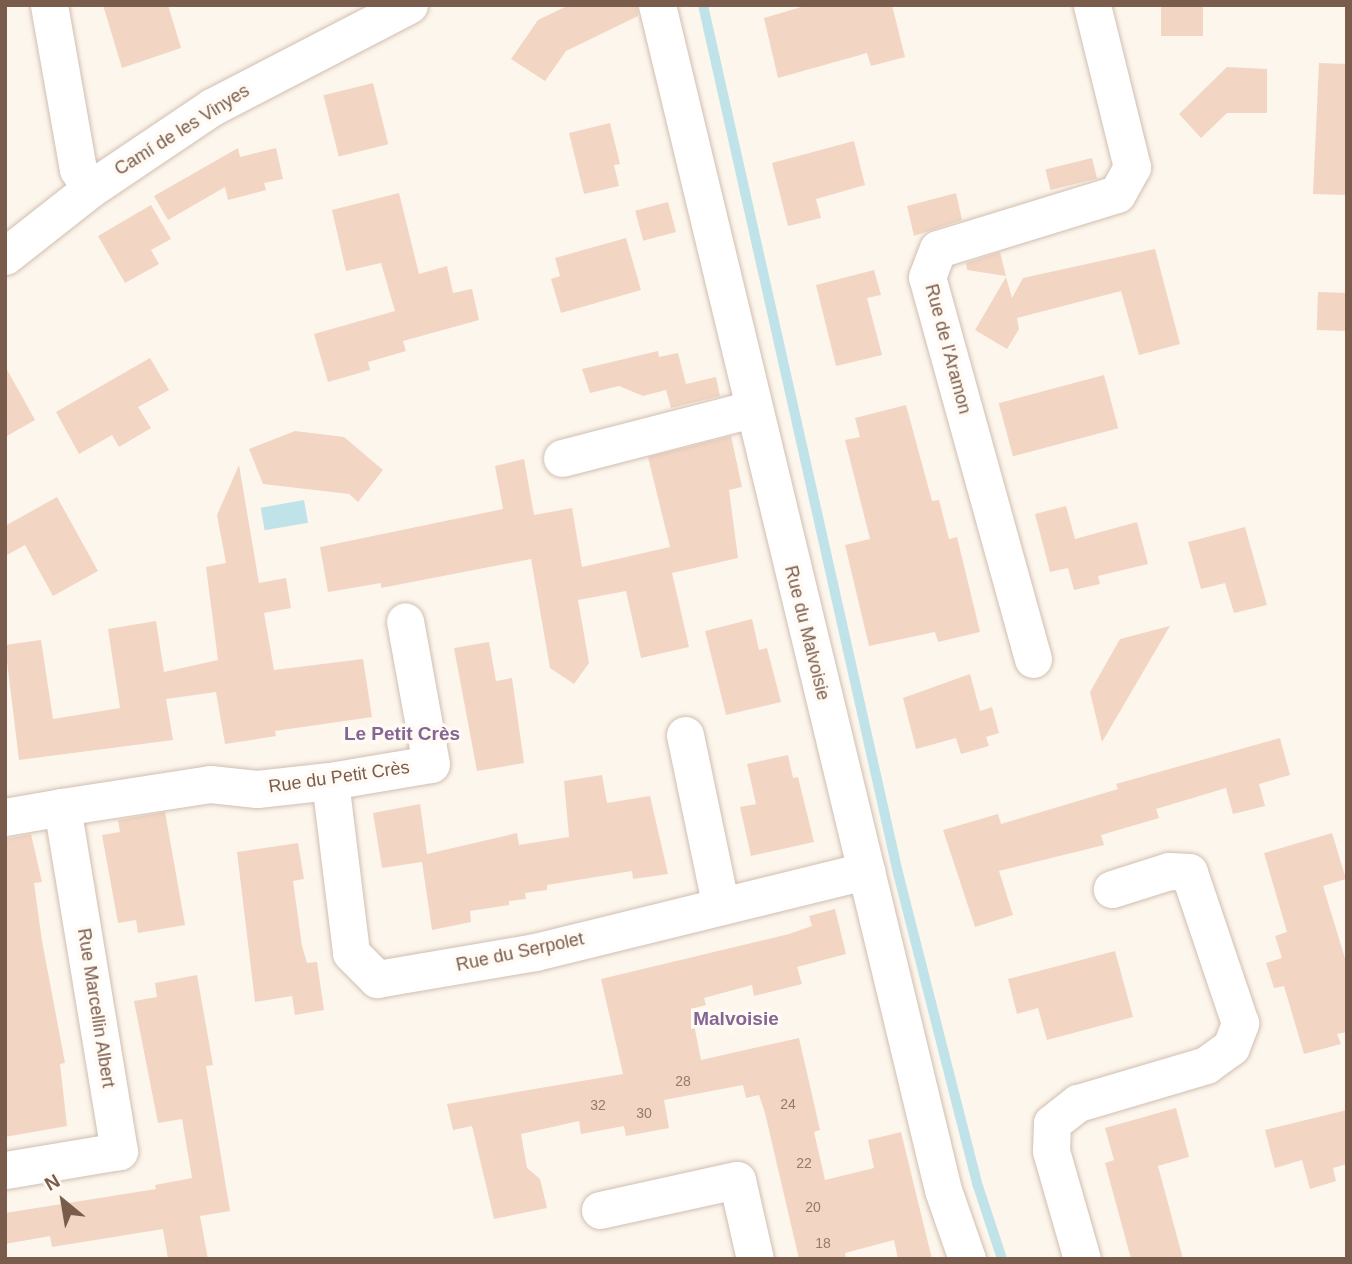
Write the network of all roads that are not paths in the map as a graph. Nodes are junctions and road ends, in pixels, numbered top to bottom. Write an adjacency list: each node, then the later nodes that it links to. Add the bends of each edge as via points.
1 (49, 5): 5 (street, via 78,169)
2 (409, 5): 5 (street, Camí de les Vinyes, via 212,107)
3 (657, 5): 7 (street, Rue du Malvoisie)
4 (1092, 5): 10 (street, Rue de l'Aramon, via 1132,167 1117,194 938,249 927,277)
5 (90, 189): 6 (street, Camí de les Vinyes)
6 (5, 256)
7 (751, 409): 8 (street); 15 (street, Rue du Malvoisie)
8 (562, 457)
9 (405, 621): 12 (street, Rue du Petit Crès, via 431,764)
10 (1033, 659)
11 (685, 735): 17 (street)
12 (330, 781): 13 (street, Rue du Petit Crès, via 257,789 210,784); 17 (street, Rue du Serpolet, via 351,953 377,979 535,952)
13 (62, 807): 14 (street); 18 (street, Rue Marcellin Albert, via 120,1151)
14 (5, 817)
15 (866, 871): 17 (street, Rue du Serpolet); 21 (street, Rue du Malvoisie, via 943,1190)
16 (1112, 889): 22 (street, via 1169,871 1189,872 1240,1023 1231,1048 1206,1065 1077,1103 1052,1123 1051,1152)
17 (720, 903)
18 (5, 1170)
19 (600, 1210): 20 (street, via 737,1180)
20 (755, 1259)
21 (967, 1259)
22 (1082, 1259)

